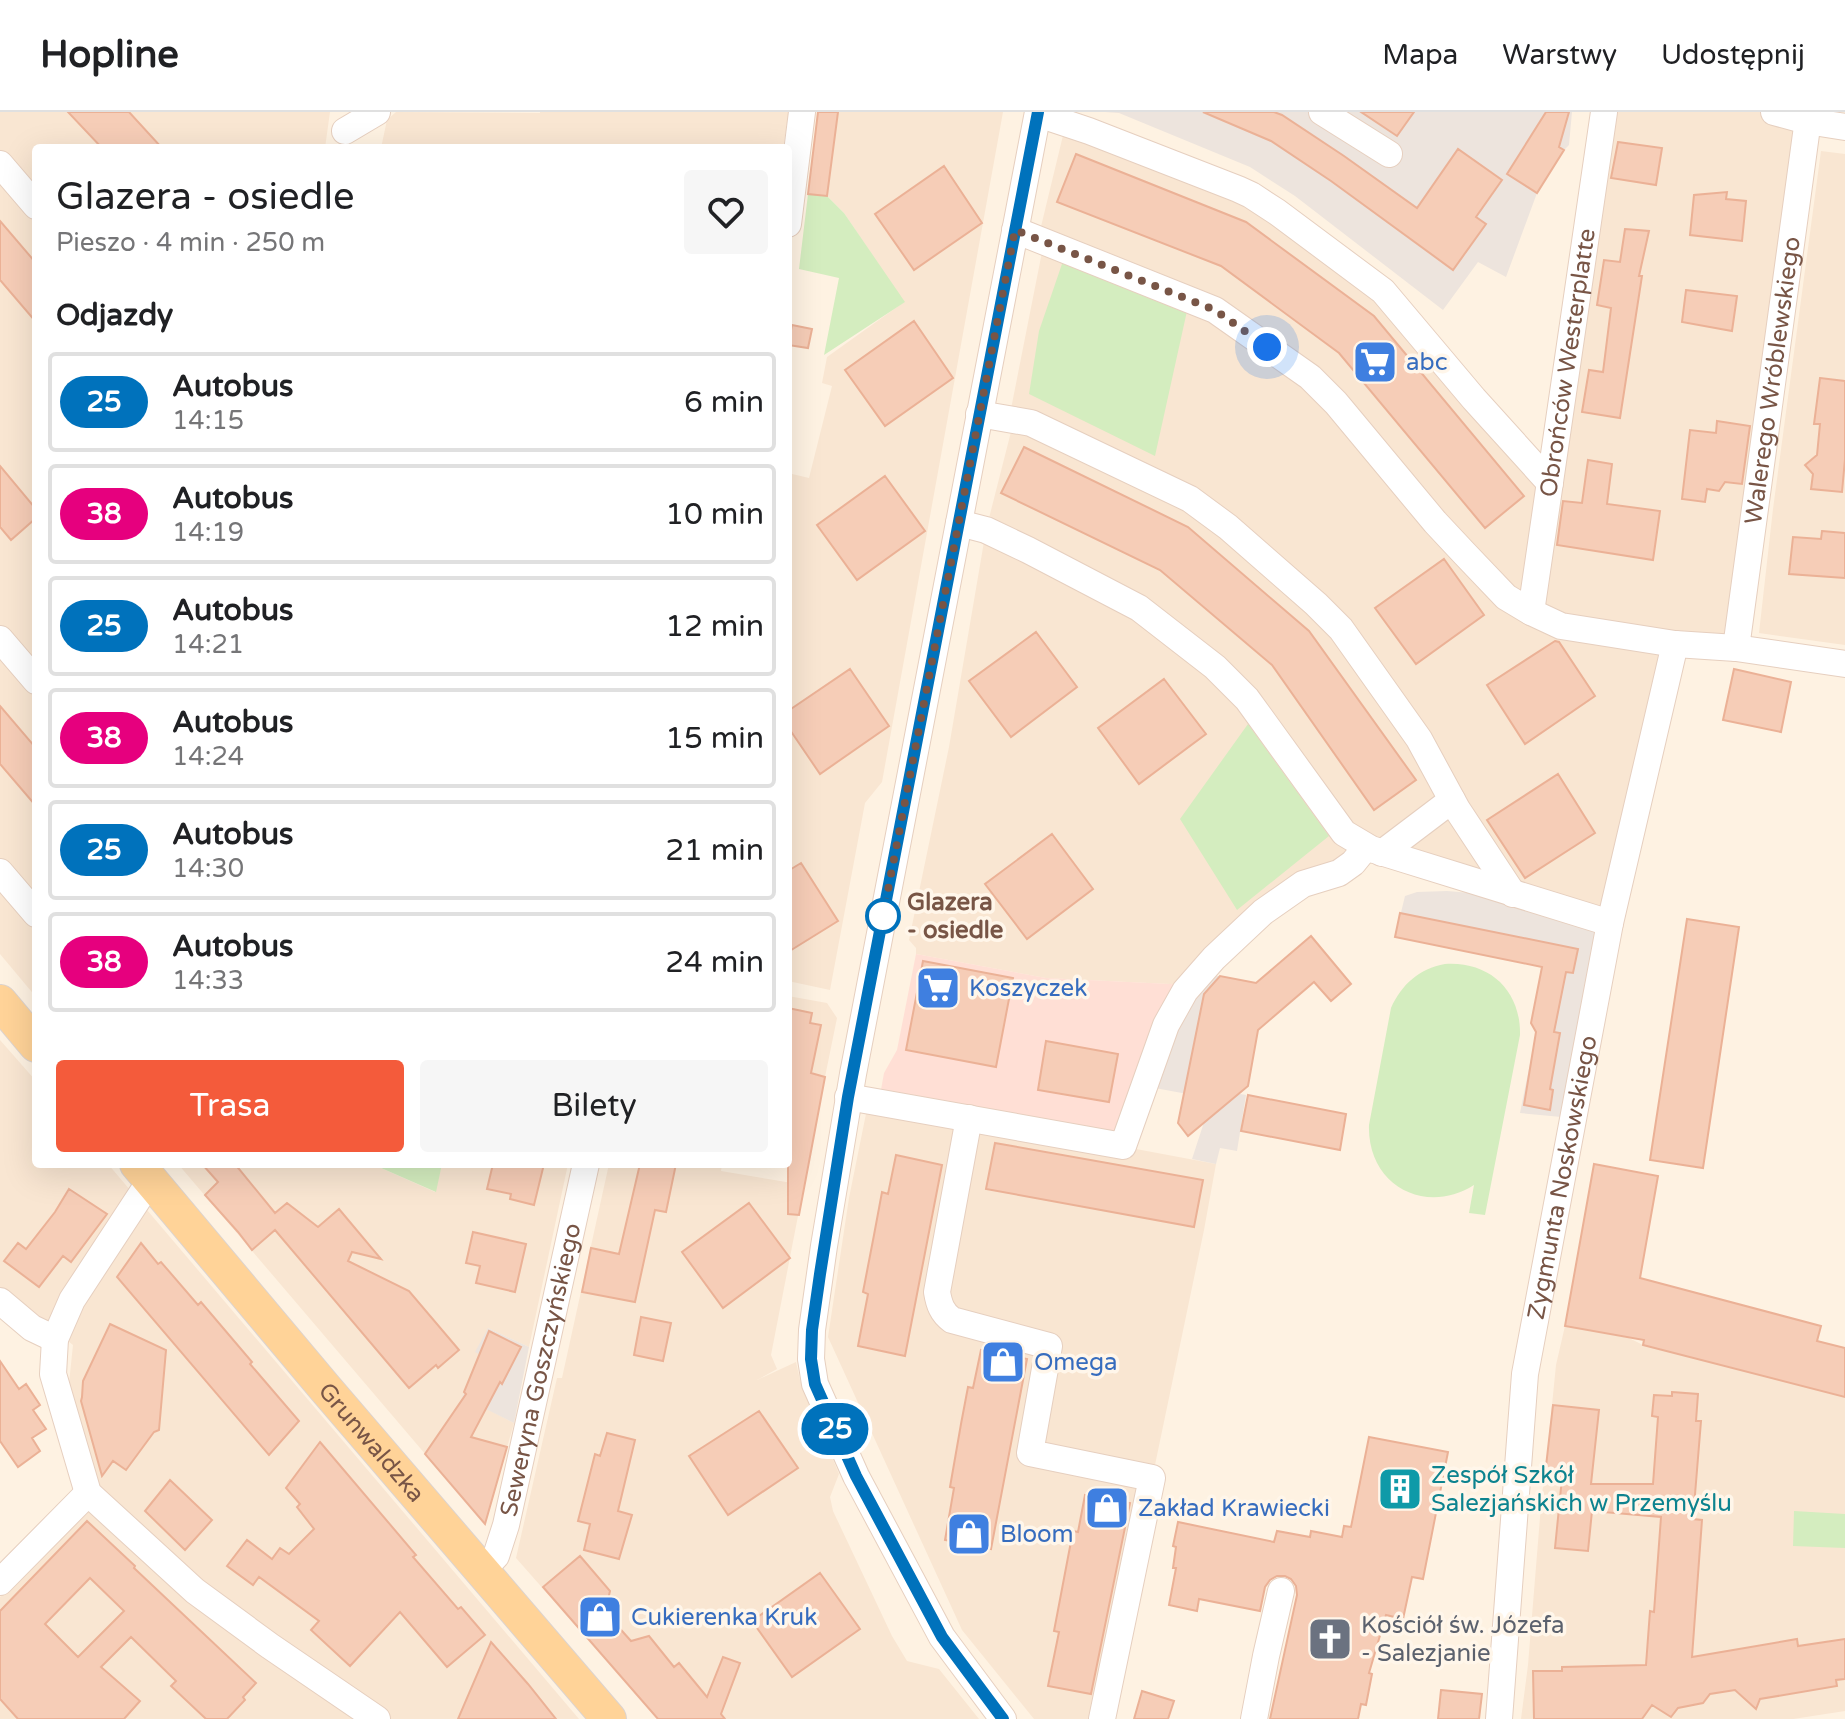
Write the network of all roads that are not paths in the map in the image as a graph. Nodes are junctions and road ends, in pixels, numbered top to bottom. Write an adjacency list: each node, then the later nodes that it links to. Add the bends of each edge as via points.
1 (377, 112): 9 (street)
2 (802, 112): 12 (street)
3 (1322, 112): 10 (street)
4 (1604, 112): 16 (street, Obrońców Westerplatte)
5 (1774, 112): 7 (street)
6 (1038, 113): 14 (street); 16 (street, via 1251,195 1277,212 1383,291)
7 (1808, 116): 8 (street); 21 (street, Walerego Wróblewskiego)
8 (1845, 127)
9 (344, 130)
10 (1389, 154)
11 (0, 164): 13 (street)
12 (792, 192)
13 (32, 201)
14 (1015, 230): 15 (street); 18 (street, via 1215,310 1310,377 1454,542 1506,597)
15 (979, 414): 17 (street); 24 (street, via 1031,423 1190,499 1228,527 1341,629 1419,739)
16 (1550, 483): 18 (street, Obrońców Westerplatte)
17 (959, 523): 25 (street, via 986,530 1139,608 1204,659 1247,699 1344,833); 32 (street)
18 (1531, 612): 20 (street, via 1561,626)
19 (0, 639): 23 (street)
20 (1675, 644): 21 (street); 29 (street, Zygmunta Noskowskiego)
21 (1736, 648): 22 (street)
22 (1845, 664)
23 (32, 676)
24 (1452, 800): 25 (street); 27 (street)
25 (1374, 850): 27 (street); 33 (street, via 1339,873 1303,884 1263,912 1185,991 1166,1025 1123,1146)
26 (0, 872): 28 (street)
27 (1513, 894): 29 (street)
28 (32, 909)
29 (1610, 923): 47 (street, Zygmunta Noskowskiego, via 1525,1374)
30 (0, 1002): 31 (main road)
31 (32, 1040)
32 (848, 1097): 33 (street); 44 (street, via 812,1330 815,1384 856,1476 942,1637)
33 (969, 1118): 45 (street, via 937,1292 941,1309 952,1320 1049,1346 1030,1453 1152,1478)
34 (585, 1168): 39 (street, Seweryna Goszczyńskiego, via 506,1525 496,1556)
35 (143, 1172): 37 (street); 39 (main road, Grunwaldzka)
36 (0, 1301): 37 (street, via 32,1328)
37 (55, 1339): 38 (street, via 53,1374)
38 (88, 1493): 40 (street); 42 (street, via 195,1591)
39 (482, 1571): 43 (main road, Grunwaldzka)
40 (0, 1582)
41 (1281, 1591): 46 (street)
42 (377, 1719)
43 (609, 1719)
44 (1003, 1719)
45 (1102, 1719)
46 (1254, 1719)
47 (1499, 1719)

